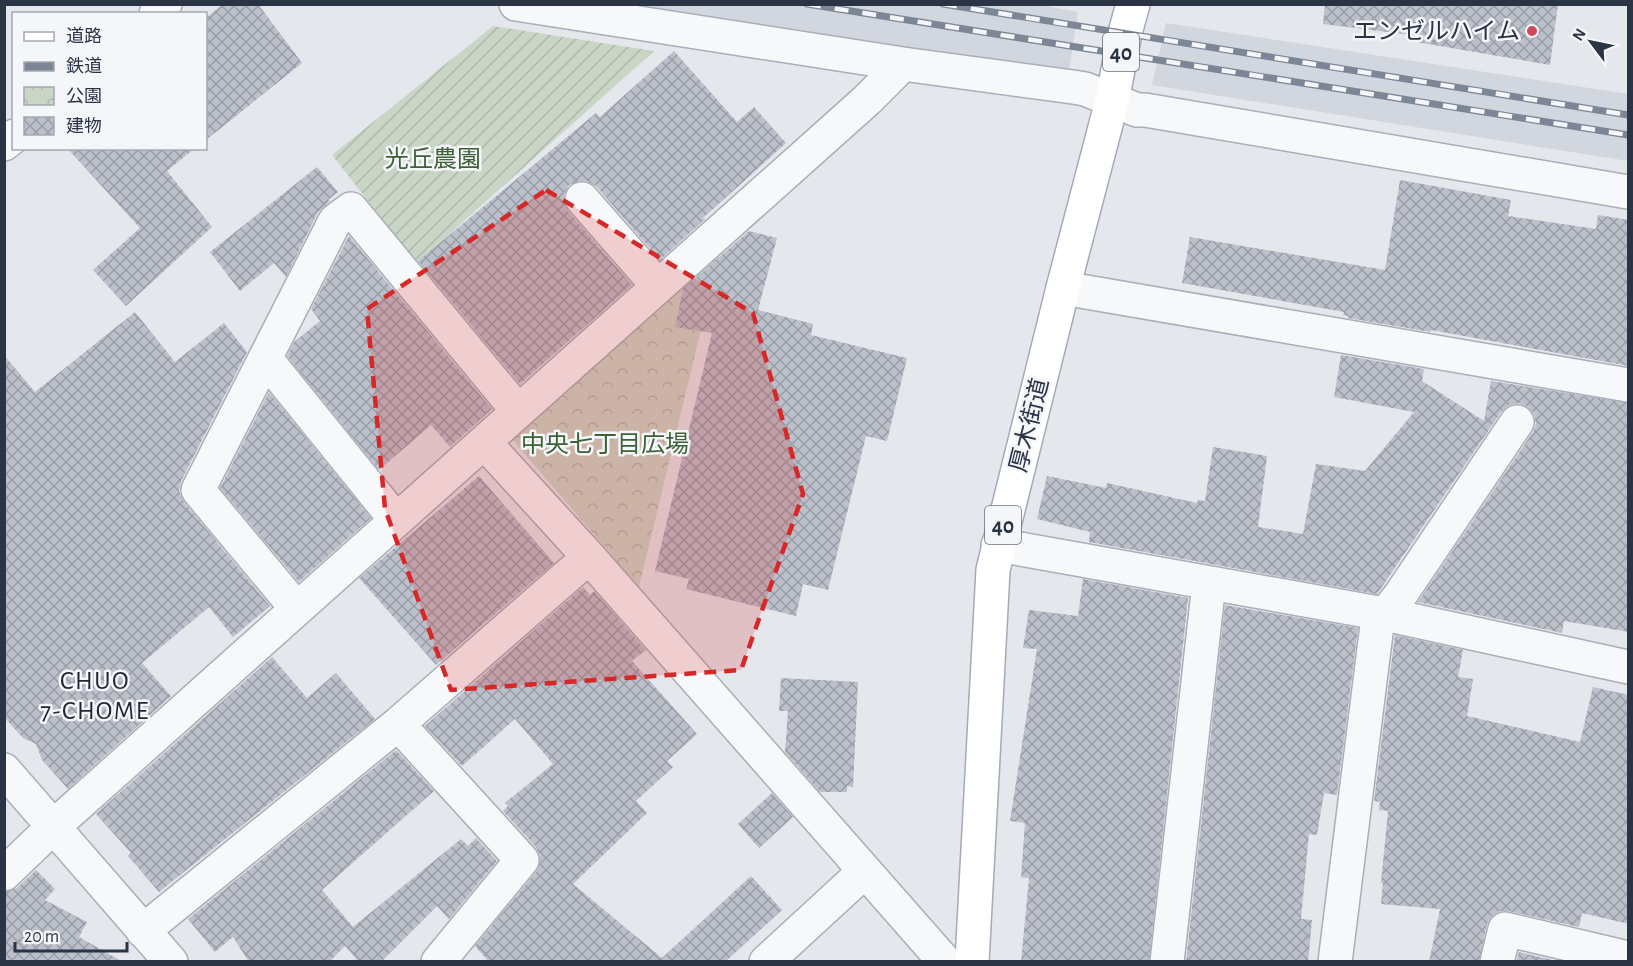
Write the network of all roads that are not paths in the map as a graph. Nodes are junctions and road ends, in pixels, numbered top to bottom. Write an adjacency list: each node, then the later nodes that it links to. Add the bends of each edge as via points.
1 (516, 4): 3 (street)
2 (1133, 4): 4 (main road, 厚木街道 / 40)
3 (903, 64): 4 (street, via 1084,89); 7 (street)
4 (1112, 101): 5 (street, via 1137,110); 8 (main road, 厚木街道 / 40)
5 (1629, 192)
6 (582, 200): 7 (street)
7 (658, 286): 11 (street)
8 (1063, 288): 10 (street); 15 (main road, 厚木街道 / 40)
9 (266, 359): 11 (street, via 335,221 351,209); 14 (street); 18 (street, via 198,490)
10 (1629, 385)
11 (518, 411): 13 (street)
12 (1517, 422): 19 (street)
13 (484, 442): 14 (street); 16 (street)
14 (396, 520): 18 (street)
15 (998, 545): 17 (street); 32 (main road, 厚木街道 / 40, via 993,570)
16 (589, 557): 21 (street); 24 (street)
17 (1209, 583): 19 (street); 33 (street)
18 (297, 609): 23 (street)
19 (1384, 614): 20 (street); 34 (street, via 1377,625)
20 (1629, 667)
21 (398, 724): 26 (street); 29 (street, via 522,860)
22 (4, 770): 23 (street)
23 (53, 826): 25 (street); 26 (street)
24 (865, 871): 30 (street); 31 (street)
25 (4, 874)
26 (143, 930): 28 (street)
27 (1629, 958): 35 (street, via 1505,929)
28 (171, 962)
29 (438, 962)
30 (766, 962)
31 (945, 962)
32 (972, 962)
33 (1167, 962)
34 (1335, 962)
35 (1497, 962)

